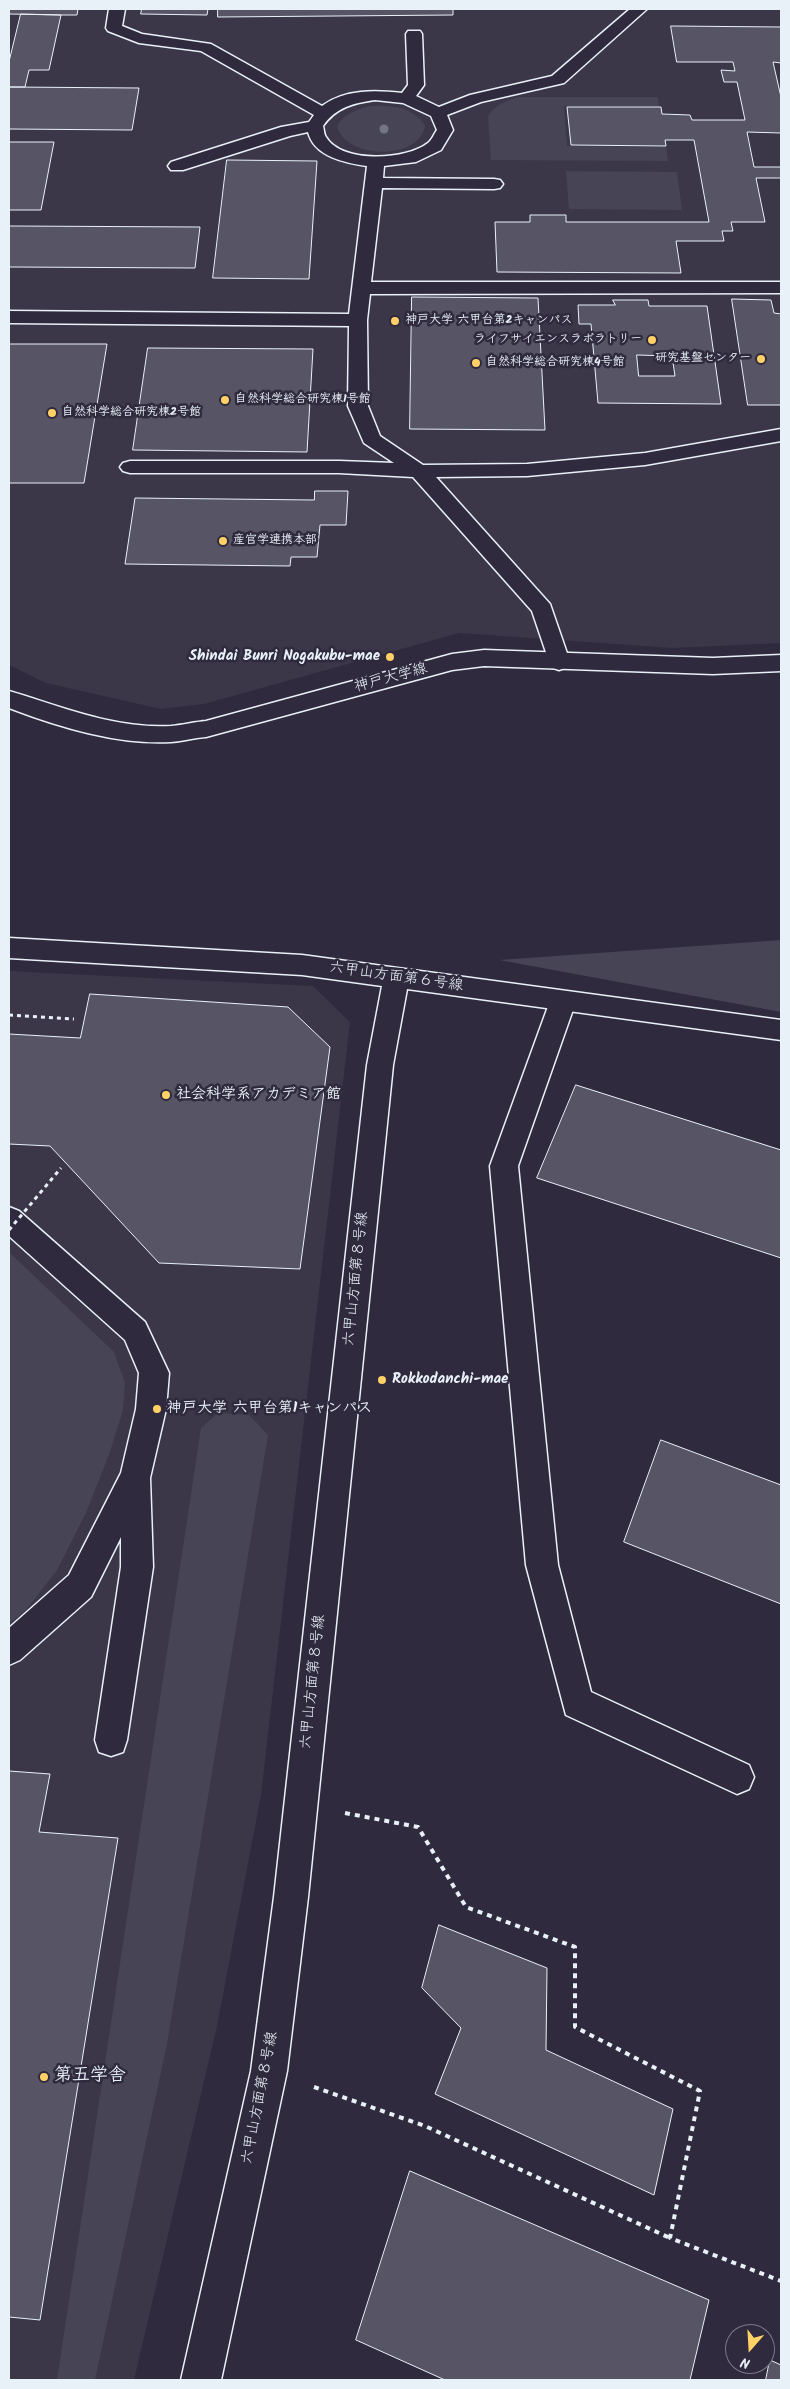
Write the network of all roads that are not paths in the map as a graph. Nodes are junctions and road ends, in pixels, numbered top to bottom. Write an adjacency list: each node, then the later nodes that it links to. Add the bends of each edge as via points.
1 (117, 9): 6 (street, via 114,28 139,38 205,47)
2 (639, 9): 5 (street, via 558,80 476,98)
3 (414, 34): 4 (street, via 416,85)
4 (406, 98): 5 (street); 6 (street, via 375,95 344,100)
5 (438, 113): 7 (street, via 445,130 435,146 410,158)
6 (318, 119): 7 (street, via 318,139 330,150 351,159); 8 (street)
7 (376, 162): 9 (street)
8 (177, 166)
9 (374, 184): 10 (street); 12 (street)
10 (494, 184)
11 (781, 287): 12 (street)
12 (364, 288): 14 (street)
13 (9, 317): 14 (street)
14 (358, 320): 17 (street, via 358,406 371,440)
15 (781, 435): 17 (street, via 635,460 527,470)
16 (130, 467): 17 (street, via 339,467)
17 (419, 471): 18 (street, via 542,609)
18 (559, 662): 19 (street, 神戸大学線, via 713,666); 20 (street, 神戸大学線, via 484,658 452,662 206,729 171,734 106,726 43,712)
19 (781, 663)
20 (9, 699)
21 (9, 948): 22 (street, 六甲山方面第６号線, via 302,965)
22 (396, 978): 23 (street, 六甲山方面第６号線); 30 (street, 六甲山方面第８号線, via 380,1065 301,1805 269,2071)
23 (563, 1001): 24 (street, 六甲山方面第６号線); 29 (street, via 504,1166 542,1566 578,1703)
24 (781, 1030)
25 (9, 1219): 26 (street, via 134,1330 154,1373 151,1409)
26 (136, 1476): 27 (street, via 80,1586); 28 (street, via 137,1567)
27 (9, 1649)
28 (111, 1740)
29 (737, 1777)
30 (201, 2380)

